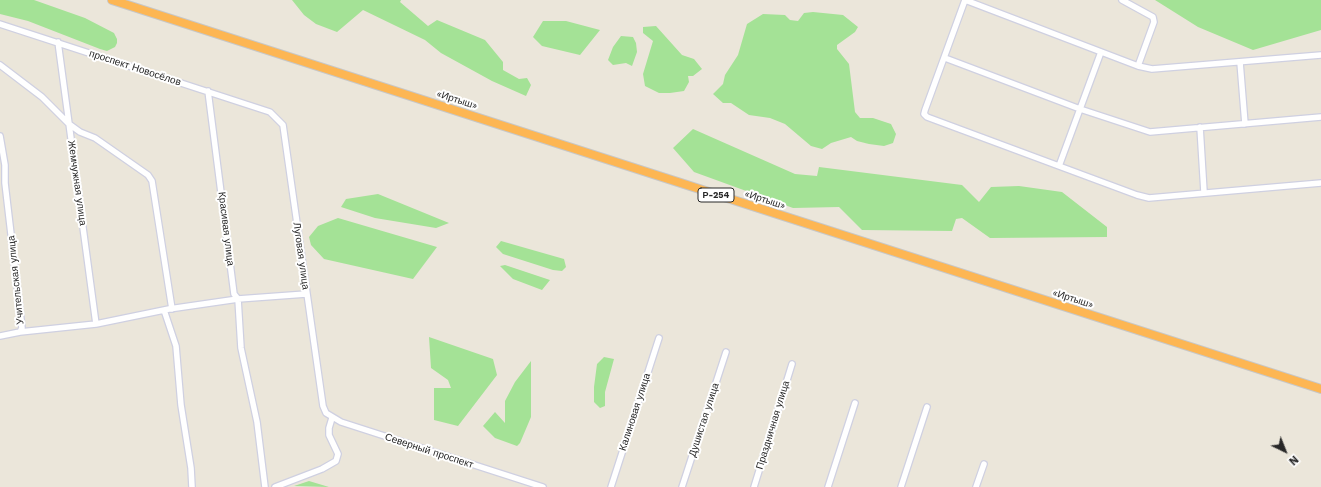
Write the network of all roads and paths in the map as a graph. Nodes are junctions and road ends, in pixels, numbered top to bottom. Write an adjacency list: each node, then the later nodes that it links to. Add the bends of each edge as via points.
1 (112, 0): 33 (highway, «Иртыш» / Р-254)
2 (965, 0): 6 (street); 8 (street)
3 (1122, 0): 11 (street, via 1153,17 1154,22)
4 (0, 24): 5 (street, проспект Новосёлов)
5 (58, 42): 12 (street, проспект Новосёлов); 16 (street, Жемчужная улица)
6 (1101, 52): 11 (street); 13 (street)
7 (1321, 55): 9 (street)
8 (945, 58): 13 (street); 20 (street, via 925,110 924,114 927,117)
9 (1240, 62): 11 (street, via 1152,69); 17 (street)
10 (0, 65): 16 (street, via 42,97)
11 (1138, 66)
12 (208, 91): 14 (street, проспект Новосёлов); 24 (street, Красивая улица, via 234,294)
13 (1080, 109): 18 (street, via 1150,132); 20 (street)
14 (270, 112): 23 (street, Луговая улица, via 283,125)
15 (1321, 117): 17 (street)
16 (69, 124): 25 (street, via 80,132 96,138 148,175 152,181); 27 (street, Жемчужная улица)
17 (1245, 124): 18 (street)
18 (1200, 127): 22 (street)
19 (0, 136): 28 (street, Учительская улица, via 22,328)
20 (1059, 166): 22 (street, via 1149,198)
21 (1321, 183): 22 (street)
22 (1204, 192)
23 (306, 294): 24 (street); 35 (street, Луговая улица)
24 (238, 299): 25 (street); 40 (street, Красивая улица, via 241,348 257,422)
25 (172, 309): 26 (street)
26 (164, 310): 27 (street); 39 (street, via 176,346)
27 (96, 324): 28 (street)
28 (20, 332): 29 (street, Учительская улица)
29 (0, 336)
30 (659, 338): 43 (street, Калиновая улица)
31 (726, 352): 44 (street, Душистая улица)
32 (792, 364): 45 (street, Праздничная улица)
33 (1321, 389)
34 (855, 403): 46 (street)
35 (322, 406): 37 (street, Северный проспект)
36 (927, 407): 47 (street)
37 (332, 418): 41 (street, via 329,428 338,454 336,461); 42 (street, Северный проспект)
38 (984, 464): 48 (street)
39 (192, 487)
40 (264, 487)
41 (275, 487)
42 (540, 487)
43 (611, 487)
44 (682, 487)
45 (754, 487)
46 (828, 487)
47 (901, 487)
48 (976, 487)

